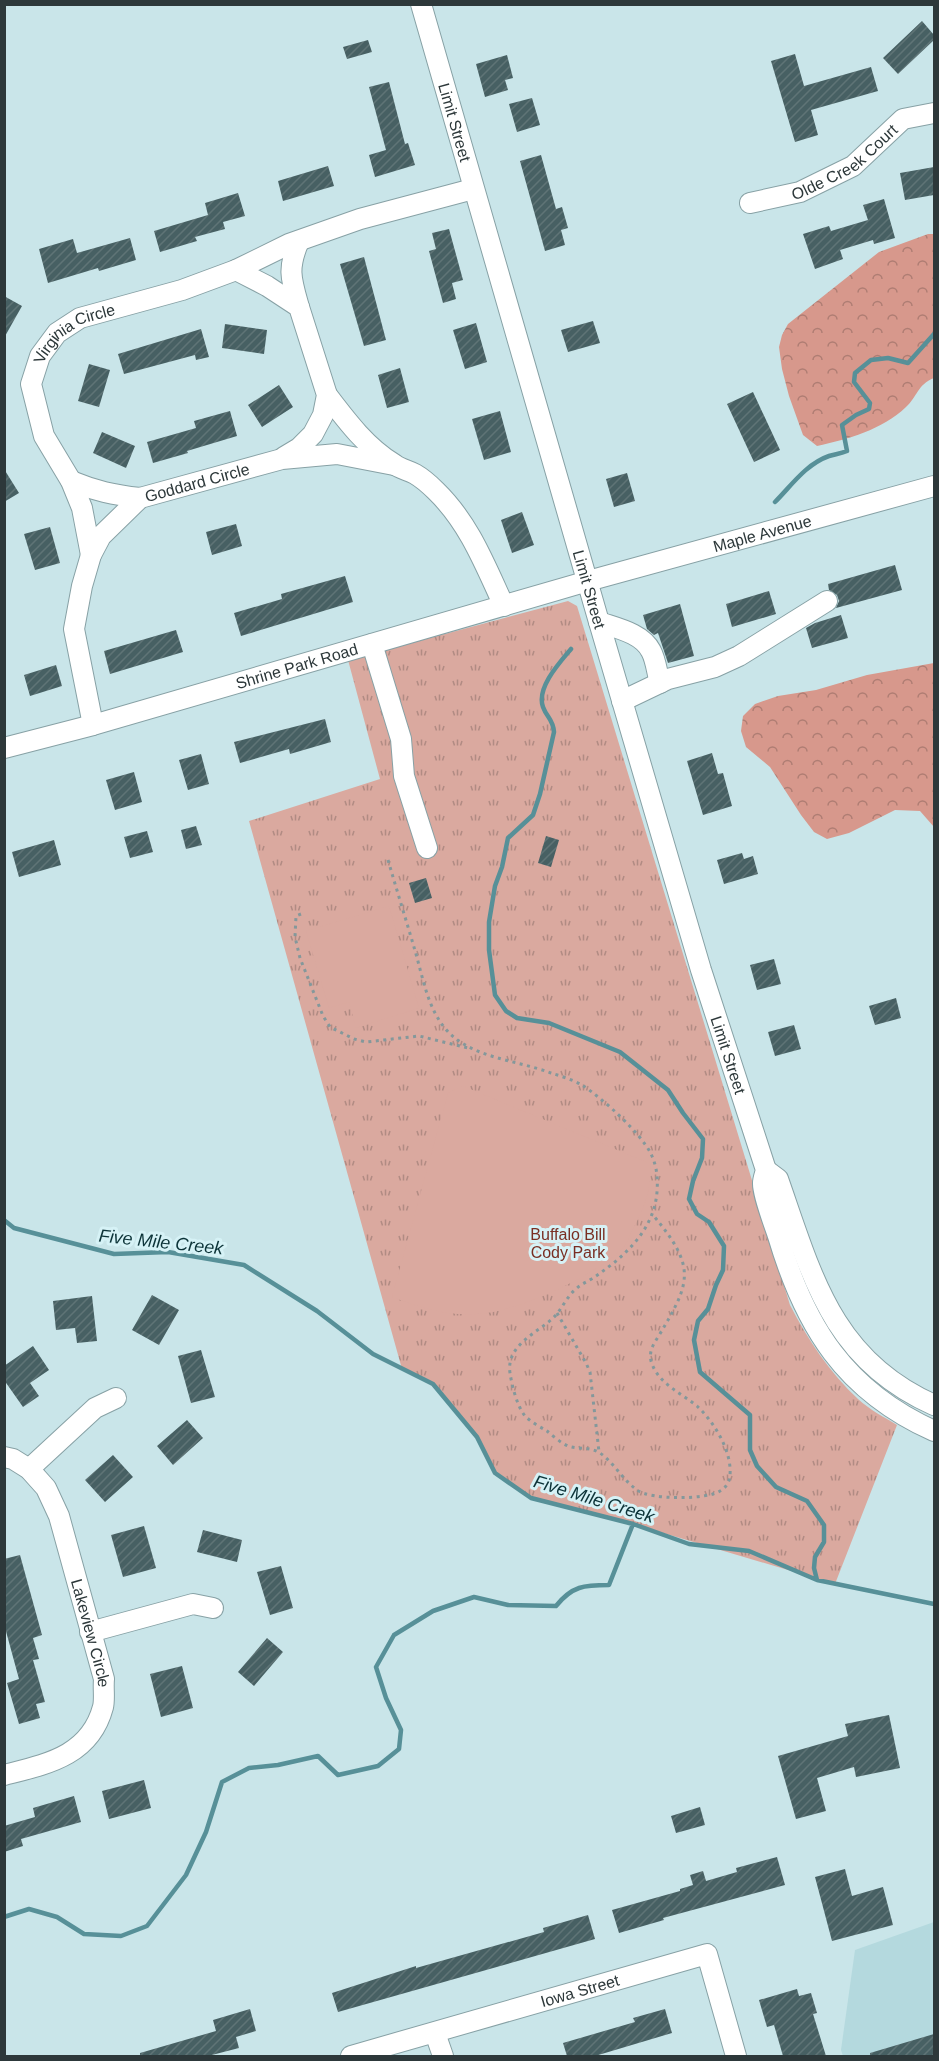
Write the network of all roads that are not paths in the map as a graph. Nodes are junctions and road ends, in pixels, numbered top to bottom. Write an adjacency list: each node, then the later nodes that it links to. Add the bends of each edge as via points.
1 (421, 4): 3 (street, Limit Street)
2 (934, 113): 4 (street, Olde Creek Court, via 903,119 853,166 800,192)
3 (473, 189): 5 (street, Virginia Circle, via 360,219); 15 (street, Limit Street)
4 (750, 203)
5 (299, 241): 6 (street, Virginia Circle); 7 (street, via 290,274)
6 (236, 270): 7 (street); 11 (street, Virginia Circle, via 182,290 80,318 57,333 40,356 31,384 44,436)
7 (299, 307): 8 (street)
8 (327, 395): 9 (street, via 313,434); 10 (street, Goddard Circle, via 357,433)
9 (282, 459): 10 (street, Goddard Circle, via 337,454); 13 (street, Goddard Circle)
10 (394, 465): 17 (street, Goddard Circle, via 416,474 451,506 477,547)
11 (71, 481): 13 (street, via 93,490); 14 (street, Virginia Circle, via 82,508)
12 (934, 486): 15 (street, Maple Avenue)
13 (140, 498): 14 (street, Goddard Circle, via 101,536)
14 (91, 555): 22 (street, Goddard Circle, via 74,629)
15 (588, 581): 17 (street, Shrine Park Road); 18 (street, Limit Street)
16 (827, 601): 20 (street, via 739,656)
17 (504, 606): 19 (street, Shrine Park Road)
18 (598, 622): 20 (street, via 644,641); 21 (street, Limit Street)
19 (372, 644): 22 (street, Shrine Park Road); 24 (street)
20 (660, 683): 21 (street)
21 (622, 701): 25 (street, Limit Street, via 701,970)
22 (93, 725): 23 (street, Shrine Park Road)
23 (4, 748)
24 (427, 848)
25 (766, 1170): 27 (street, Limit Street, via 778,1179 808,1266 843,1334 869,1362 910,1395); 28 (street, Limit Street, via 762,1185 783,1255 819,1335 842,1366 868,1390 900,1414)
26 (116, 1398): 30 (street, via 95,1408)
27 (934, 1405)
28 (934, 1431)
29 (4, 1457): 30 (street, Lakeview Circle)
30 (29, 1468): 32 (street, Lakeview Circle, via 46,1488 59,1516)
31 (213, 1608): 32 (street, via 193,1604)
32 (90, 1632): 33 (street, Lakeview Circle, via 104,1679 103,1706 92,1733 74,1751 49,1763)
33 (4, 1775)
34 (435, 2033): 35 (street, Iowa Street); 36 (street); 37 (street, Iowa Street, via 707,1954)
35 (351, 2056)
36 (443, 2056)
37 (736, 2056)

